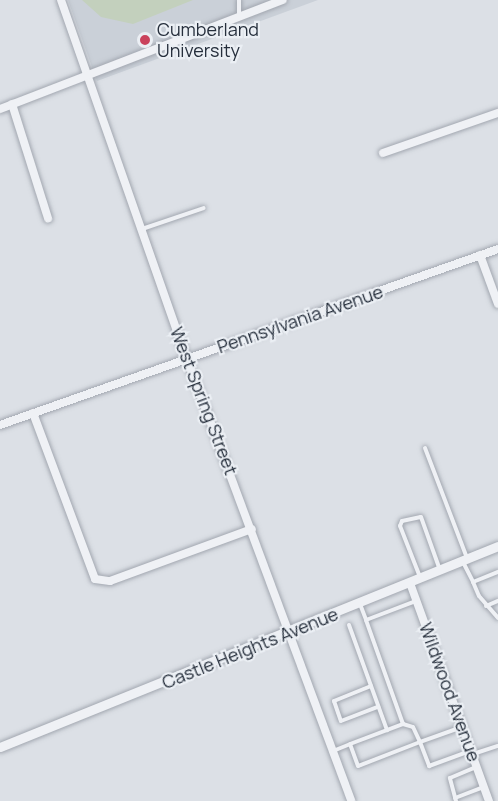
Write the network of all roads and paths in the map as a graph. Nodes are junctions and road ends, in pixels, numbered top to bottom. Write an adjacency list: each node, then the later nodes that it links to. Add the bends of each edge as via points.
1 (61, 0): 5 (street, West Spring Street)
2 (239, 0): 4 (lane)
3 (283, 0): 4 (street)
4 (239, 19): 5 (street)
5 (88, 74): 6 (street); 12 (street, West Spring Street)
6 (12, 104): 7 (street); 11 (street)
7 (0, 109)
8 (498, 114): 9 (street)
9 (383, 153)
10 (204, 208): 12 (lane)
11 (48, 218)
12 (142, 229): 16 (street, West Spring Street)
13 (498, 249): 14 (street, Pennsylvania Avenue)
14 (480, 255): 15 (street); 16 (street, Pennsylvania Avenue)
15 (498, 303)
16 (187, 359): 17 (street, Pennsylvania Avenue); 20 (street, West Spring Street)
17 (33, 414): 18 (street, Pennsylvania Avenue); 20 (street, via 95,579 110,580)
18 (0, 425)
19 (425, 448): 22 (lane)
20 (252, 529): 35 (street, West Spring Street)
21 (498, 546): 22 (street, Castle Heights Avenue)
22 (465, 560): 23 (street, Castle Heights Avenue); 26 (lane)
23 (440, 570): 25 (street, Castle Heights Avenue); 25 (lane, via 421,517 402,521 400,526)
24 (498, 572): 26 (lane)
25 (421, 579): 27 (street, Castle Heights Avenue)
26 (473, 582): 31 (lane)
27 (410, 583): 28 (street, Wildwood Avenue); 30 (street, Castle Heights Avenue)
28 (417, 601): 33 (lane); 39 (street, Wildwood Avenue)
29 (498, 601): 31 (lane)
30 (360, 604): 33 (lane); 35 (street, Castle Heights Avenue)
31 (486, 606): 32 (lane)
32 (498, 618)
33 (366, 620): 38 (lane)
34 (349, 625): 36 (lane)
35 (291, 632): 44 (street, Castle Heights Avenue); 45 (street, West Spring Street)
36 (371, 686): 37 (lane); 37 (lane, via 334,701 341,721)
37 (378, 707): 40 (lane)
38 (404, 724): 40 (lane); 41 (lane, via 413,727)
39 (462, 727): 41 (lane); 46 (street, Wildwood Avenue)
40 (387, 730): 42 (lane)
41 (420, 742): 42 (lane, via 358,766); 46 (lane, via 429,766)
42 (350, 744): 45 (lane)
43 (498, 746): 46 (lane)
44 (0, 747)
45 (333, 751): 50 (street, West Spring Street)
46 (472, 753): 47 (street, Wildwood Avenue)
47 (477, 767): 48 (street, Wildwood Avenue); 49 (lane, via 450,778)
48 (484, 787): 49 (lane); 51 (street, Wildwood Avenue)
49 (455, 800)
50 (351, 801)
51 (489, 801)

